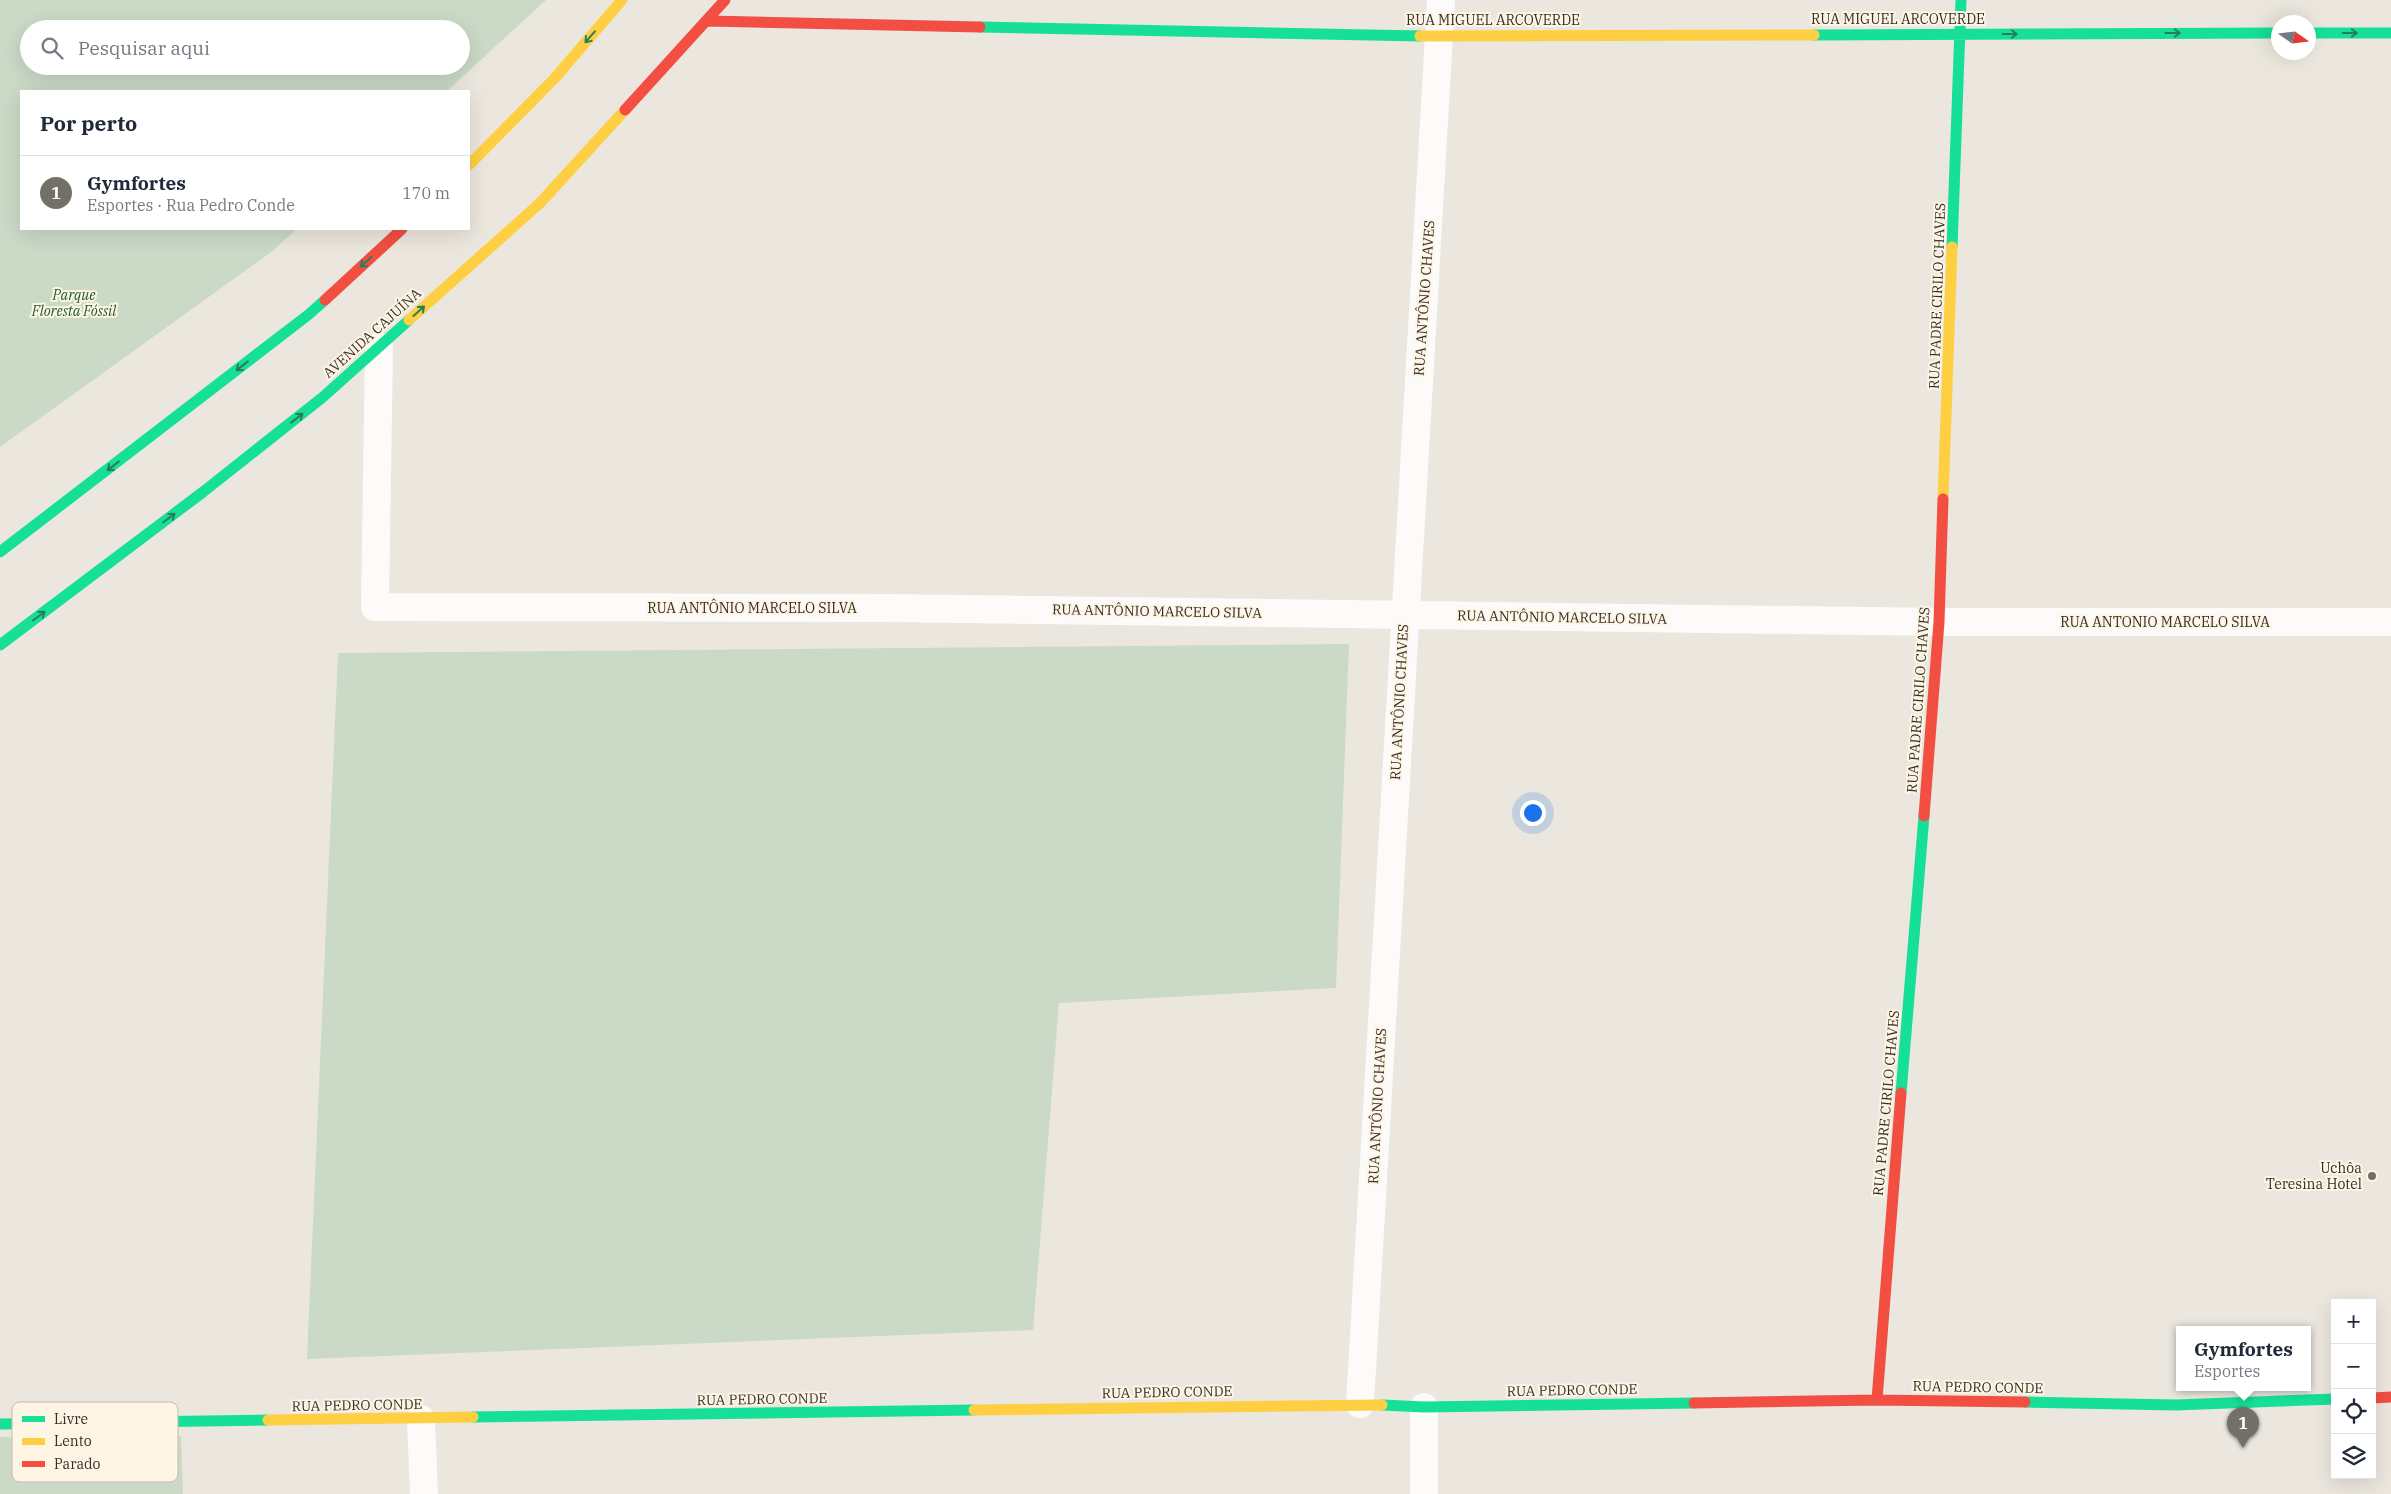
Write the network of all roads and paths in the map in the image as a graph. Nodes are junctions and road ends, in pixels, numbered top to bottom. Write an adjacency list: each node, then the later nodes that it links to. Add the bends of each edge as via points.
1 (622, 0): 11 (street, one-way to 11, via 554,79)
2 (725, 0): 5 (street, AVENIDA CAJUÍNA)
3 (1442, 0): 10 (street, RUA ANTÔNIO CHAVES)
4 (1961, 0): 9 (street, RUA PADRE CIRILO CHAVES)
5 (708, 21): 10 (street, RUA MIGUEL ARCOVERDE); 13 (street, AVENIDA CAJUÍNA, one-way to 5, via 540,203)
6 (2271, 33): 9 (street, RUA MIGUEL ARCOVERDE, one-way to 6)
7 (2316, 33): 8 (street, one-way to 8)
8 (2391, 33)
9 (1962, 34): 10 (street, RUA MIGUEL ARCOVERDE); 16 (street, RUA PADRE CIRILO CHAVES)
10 (1440, 36): 15 (street, RUA ANTÔNIO CHAVES)
11 (470, 164)
12 (401, 230): 14 (street, one-way to 14, via 308,315)
13 (379, 347): 15 (street, RUA ANTÔNIO MARCELO SILVA, via 375,607 887,608); 18 (street, AVENIDA CAJUÍNA, one-way to 13, via 218,480 323,397)
14 (0, 552)
15 (1404, 615): 16 (street, RUA ANTÔNIO MARCELO SILVA); 23 (street, RUA ANTÔNIO CHAVES)
16 (1940, 622): 17 (street, RUA ANTONIO MARCELO SILVA); 22 (street, RUA PADRE CIRILO CHAVES)
17 (2391, 622)
18 (0, 645)
19 (2391, 1397): 20 (street)
20 (2376, 1398)
21 (2331, 1399): 22 (street, RUA PEDRO CONDE, via 2176,1405)
22 (1877, 1400): 24 (street, RUA PEDRO CONDE)
23 (1360, 1404): 24 (street, RUA PEDRO CONDE); 25 (street, RUA PEDRO CONDE)
24 (1424, 1407): 28 (street)
25 (421, 1419): 26 (street, RUA PEDRO CONDE); 27 (street)
26 (178, 1422)
27 (424, 1494)
28 (1424, 1494)

